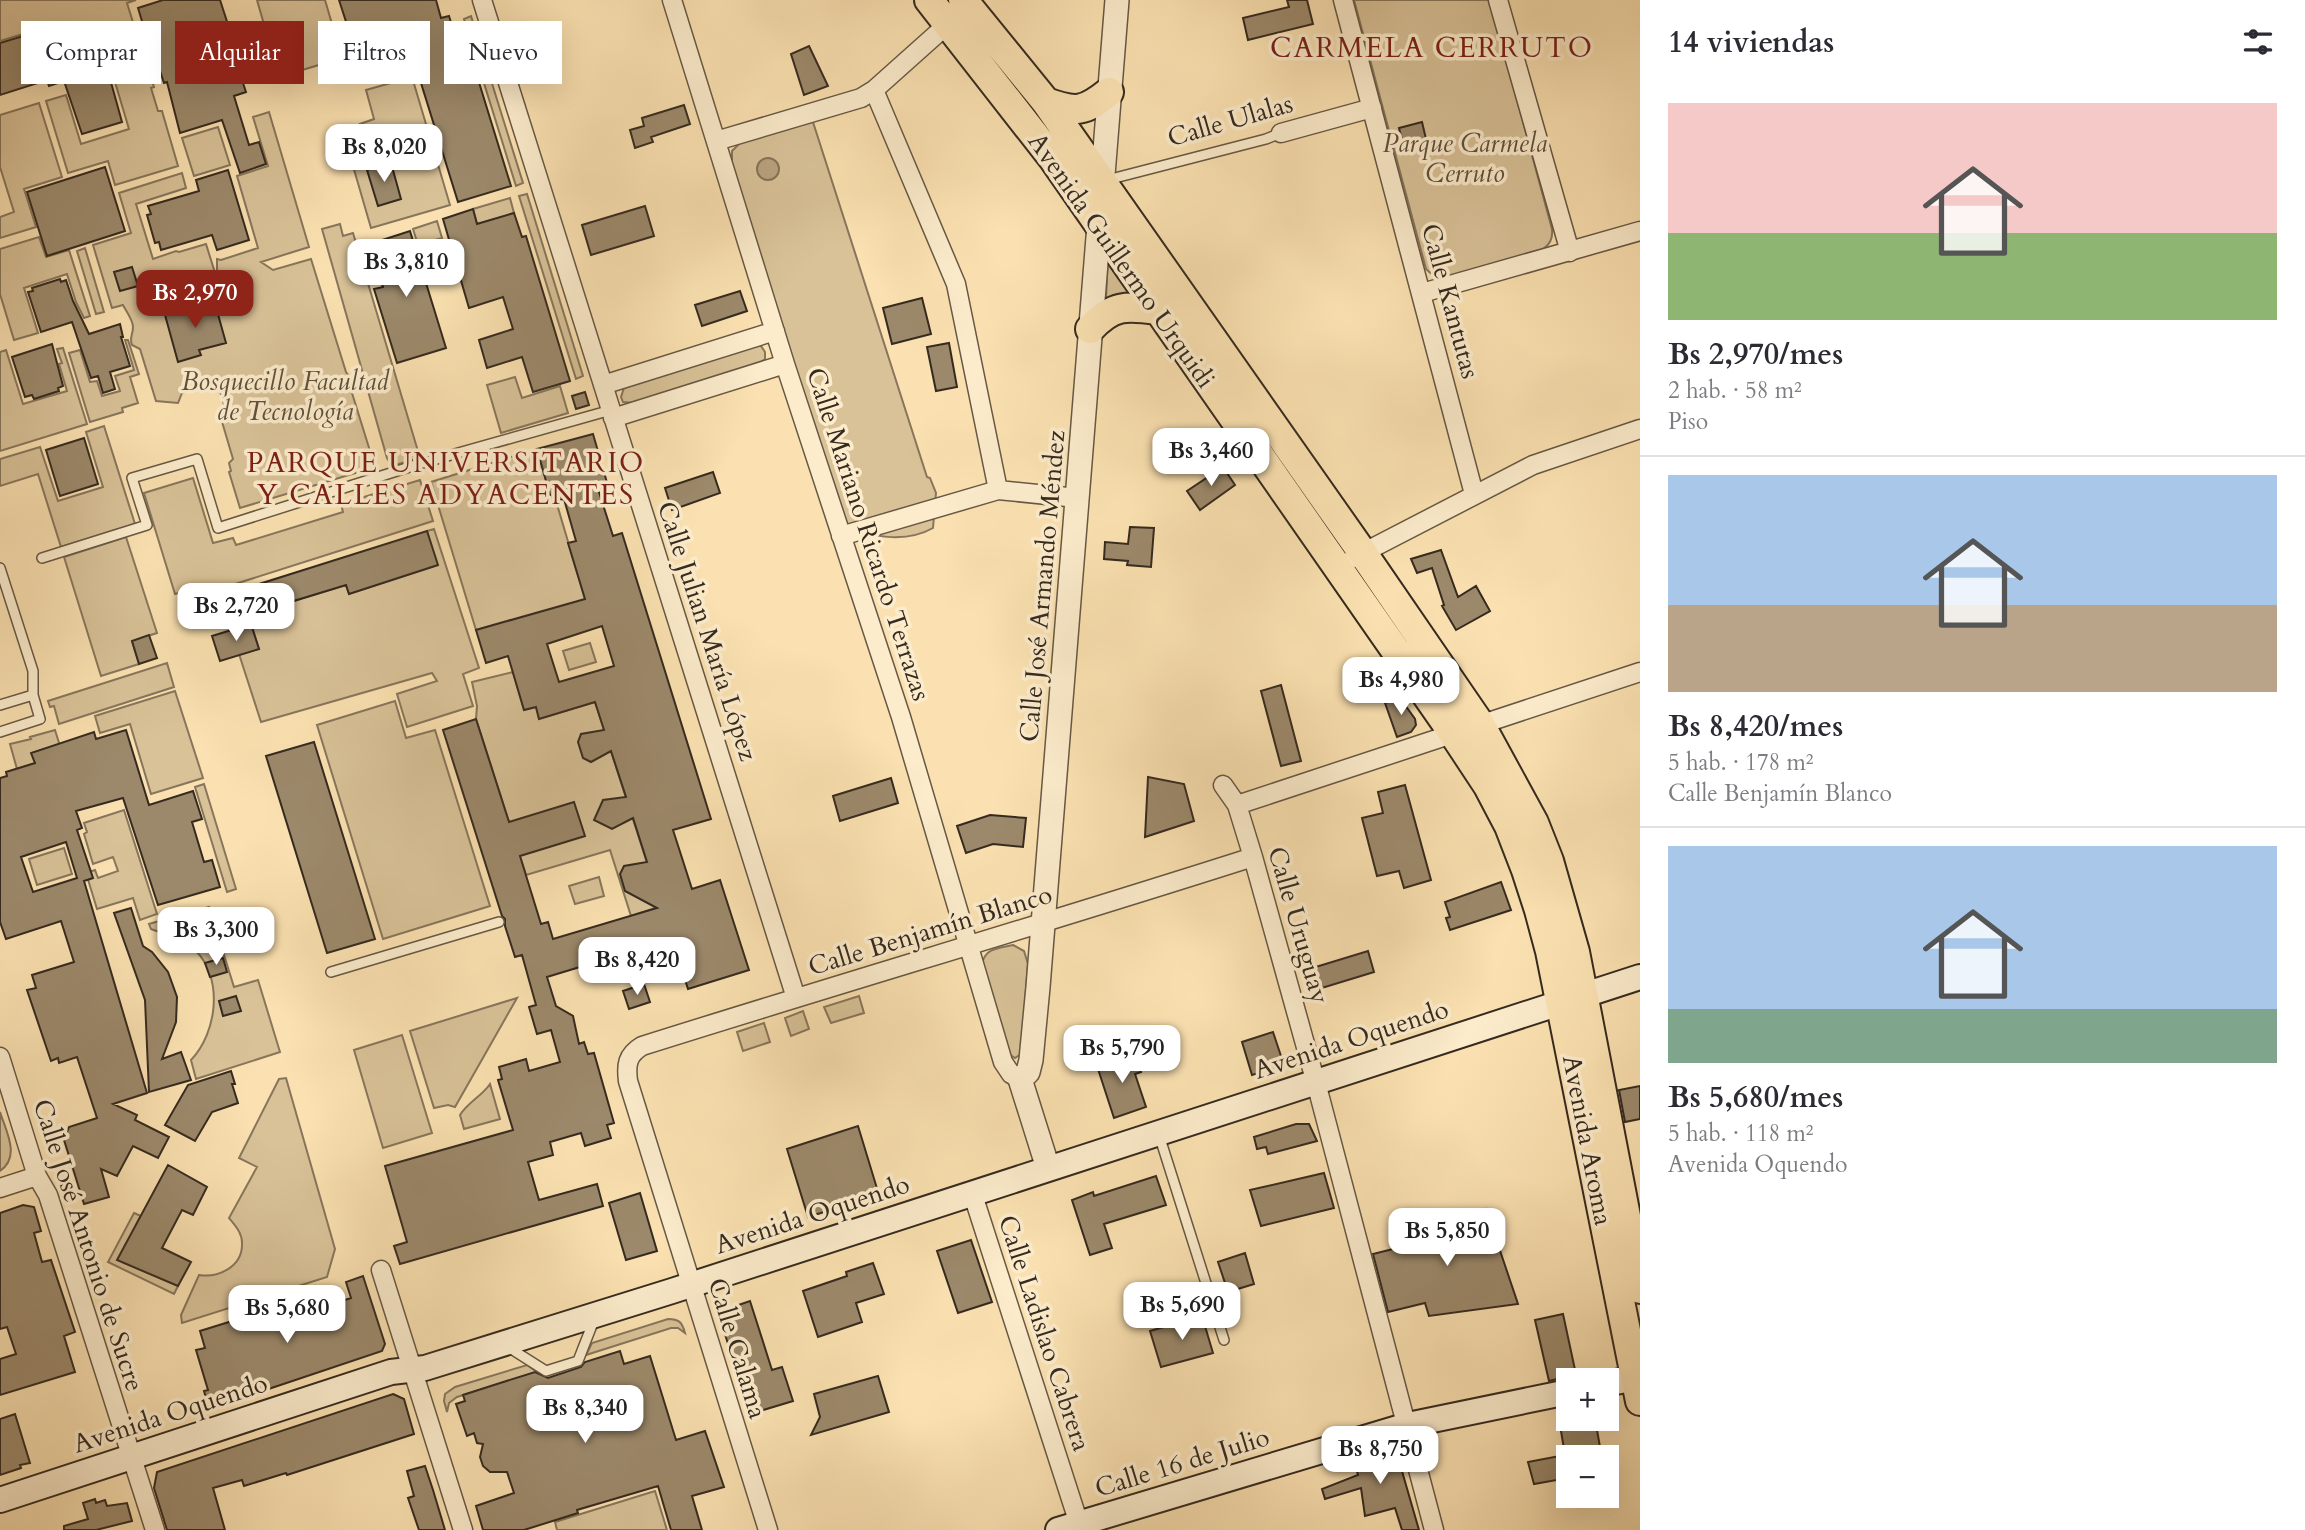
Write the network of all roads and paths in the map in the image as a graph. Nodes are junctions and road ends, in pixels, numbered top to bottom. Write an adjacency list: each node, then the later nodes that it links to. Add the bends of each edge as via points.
1 (482, 0): 23 (street, Calle Julian María López)
2 (672, 0): 13 (street, Calle Mariano Ricardo Terrazas)
3 (929, 0): 7 (main road, Avenida Guillermo Urquidi)
4 (1117, 0): 9 (street, Calle José Armando Méndez)
5 (1343, 0): 11 (street, Calle Kantutas)
6 (1498, 0): 17 (street)
7 (956, 12): 8 (street); 10 (main road, Avenida Guillermo Urquidi); 15 (main road, Avenida Guillermo Urquidi)
8 (874, 90): 13 (street, via 861,98); 26 (street, via 956,284)
9 (1109, 92): 10 (main road, via 1079,110); 14 (street, Calle José Armando Méndez)
10 (1046, 102): 14 (main road, Avenida Guillermo Urquidi)
11 (1372, 108): 12 (street, Calle Ulalas); 18 (street, Calle Kantutas)
12 (1281, 133): 14 (lane, Calle Ulalas)
13 (716, 141): 21 (street, Calle Mariano Ricardo Terrazas)
14 (1101, 181): 15 (street, Calle José Armando Méndez); 30 (main road, Avenida Guillermo Urquidi)
15 (1098, 224): 19 (main road, Avenida Guillermo Urquidi); 20 (street, Calle José Armando Méndez)
16 (1640, 231): 17 (street)
17 (1570, 252): 18 (street)
18 (1422, 293): 27 (street, Calle Kantutas)
19 (1158, 310): 20 (main road, via 1117,309); 32 (main road, Avenida Guillermo Urquidi)
20 (1090, 328): 28 (street, Calle José Armando Méndez)
21 (775, 331): 22 (street, Calle Mariano Ricardo Terrazas); 23 (street)
22 (785, 363): 24 (street); 29 (street, Calle Mariano Ricardo Terrazas)
23 (603, 385): 24 (street, Calle Julian María López)
24 (612, 414): 31 (lane, via 419,464 218,528 197,458 132,478 147,525); 48 (street, Calle Julian María López)
25 (1640, 429): 27 (street, via 1533,465)
26 (998, 490): 28 (street); 29 (street)
27 (1474, 494): 30 (street)
28 (1077, 498): 44 (street, Calle José Armando Méndez)
29 (841, 536): 45 (street, Calle Mariano Ricardo Terrazas, via 901,717)
30 (1362, 552): 32 (street); 37 (main road, Avenida Guillermo Urquidi)
31 (42, 558)
32 (1337, 567): 39 (main road, Avenida Guillermo Urquidi)
33 (0, 568): 35 (lane, via 33,671)
34 (1640, 672): 37 (street)
35 (33, 695): 36 (lane); 38 (lane, via 40,719)
36 (0, 705)
37 (1480, 724): 39 (street); 49 (main road, Avenida Guillermo Urquidi, via 1534,822 1549,861 1575,951)
38 (0, 732)
39 (1453, 733): 41 (street); 49 (main road, Avenida Guillermo Urquidi, via 1509,826 1550,951)
40 (1223, 785): 41 (street, Calle Uruguay)
41 (1237, 805): 42 (street, Calle Uruguay)
42 (1253, 857): 44 (street, Calle Benjamín Blanco); 53 (street, Calle Uruguay)
43 (499, 922): 46 (lane)
44 (1043, 924): 45 (street, Calle Benjamín Blanco); 52 (street, Calle José Armando Méndez, via 1031,1060)
45 (968, 946): 48 (street, Calle Benjamín Blanco); 52 (street, Calle Mariano Ricardo Terrazas, via 1003,1062)
46 (331, 972)
47 (1640, 977): 49 (main road, Avenida Oquendo)
48 (796, 998): 51 (street, Calle Benjamín Blanco, via 642,1046)
49 (1571, 999): 53 (main road, Avenida Oquendo); 61 (main road, Avenida Aroma); 67 (main road, Avenida Aroma)
50 (0, 1057): 56 (street, Calle José Antonio de Sucre)
51 (628, 1061): 60 (street, Calle Calama, via 628,1081)
52 (1020, 1079): 55 (street)
53 (1316, 1083): 54 (main road, Avenida Oquendo); 69 (street, Calle Uruguay)
54 (1158, 1133): 55 (main road, Avenida Oquendo); 63 (lane)
55 (1048, 1168): 58 (main road, Avenida Oquendo)
56 (37, 1177): 57 (street); 70 (street, Calle José Antonio de Sucre, via 48,1195)
57 (0, 1188)
58 (972, 1192): 60 (main road, Avenida Oquendo); 72 (street, Calle Ladislao Cabrera)
59 (381, 1270): 65 (street)
60 (690, 1285): 62 (main road, Avenida Oquendo); 75 (street, Calle Calama)
61 (1640, 1289)
62 (596, 1315): 64 (main road, Avenida Oquendo); 64 (lane, via 578,1361 546,1371)
63 (1224, 1340)
64 (503, 1345): 65 (main road, Avenida Oquendo)
65 (411, 1369): 70 (main road, Avenida Oquendo); 74 (street)
66 (1619, 1384): 67 (main road)
67 (1638, 1385)
68 (1556, 1395): 69 (main road, Calle 16 de Julio)
69 (1408, 1426): 72 (main road, Calle 16 de Julio); 76 (street, Calle Uruguay)
70 (132, 1458): 71 (main road, Avenida Oquendo); 73 (street, Calle José Antonio de Sucre)
71 (0, 1500)
72 (1073, 1528)
73 (155, 1530)
74 (463, 1530)
75 (768, 1530)
76 (1434, 1530)

